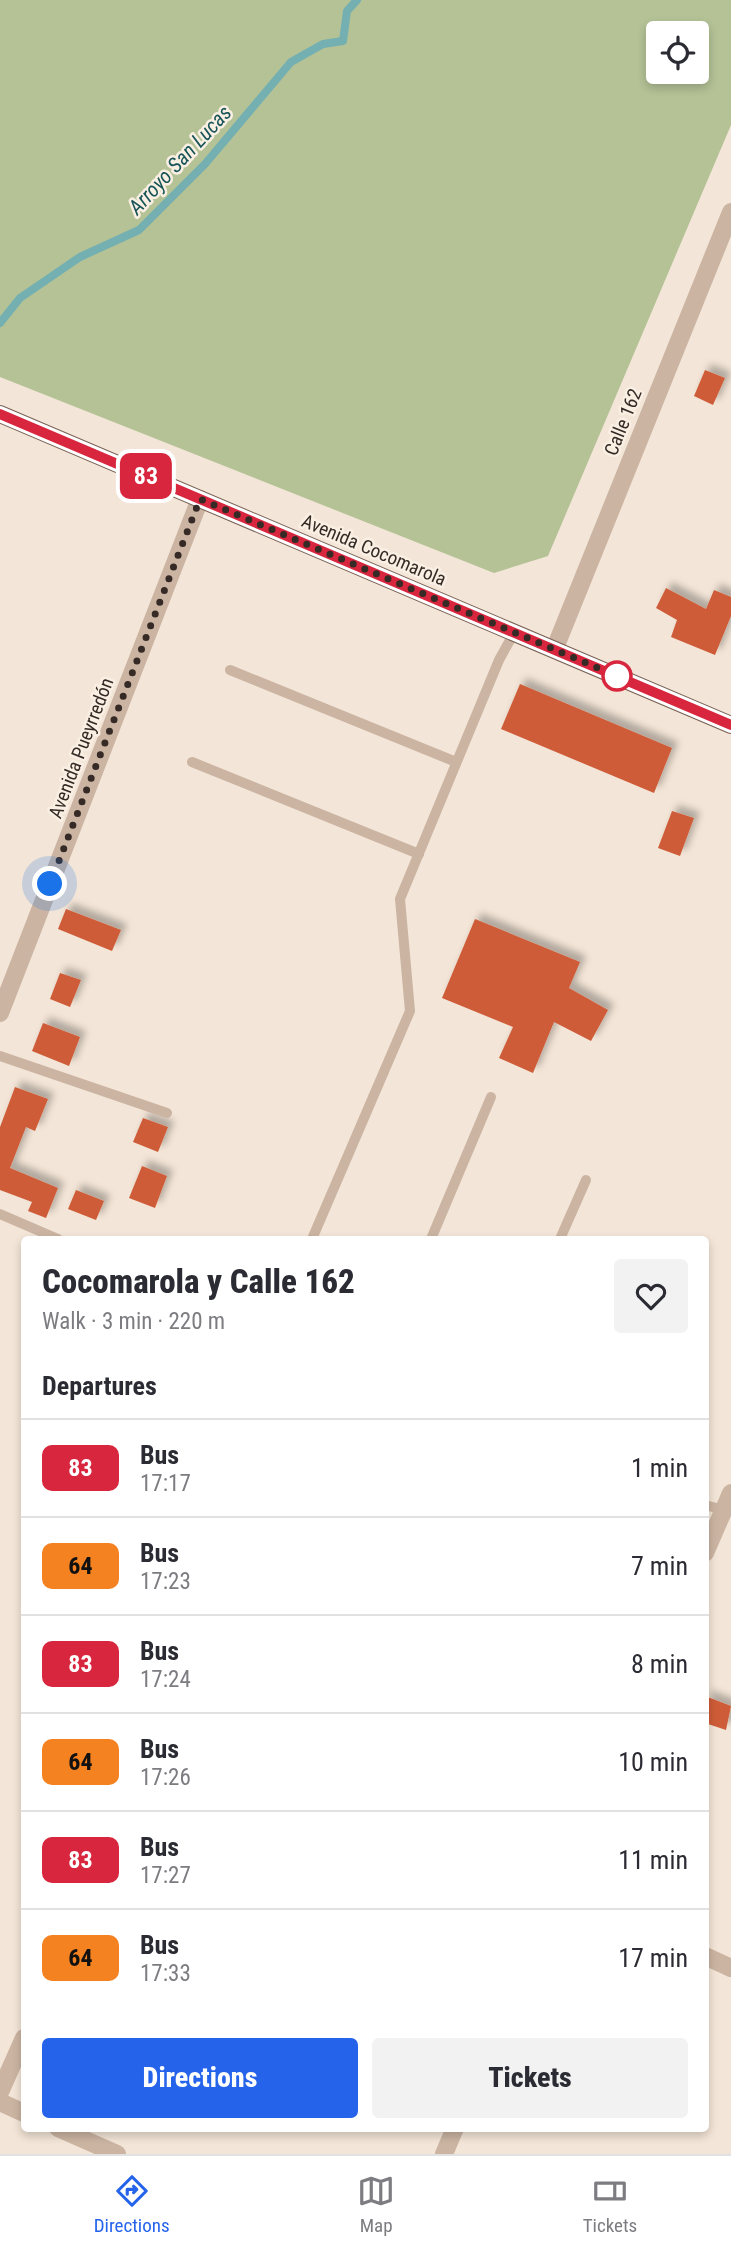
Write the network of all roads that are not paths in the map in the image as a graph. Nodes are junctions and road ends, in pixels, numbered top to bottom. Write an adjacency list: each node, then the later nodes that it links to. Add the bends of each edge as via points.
1 (731, 212): 2 (street, Calle 162)
2 (723, 252): 6 (street, Calle 162)
3 (0, 414): 4 (main road, Avenida Cocomarola)
4 (200, 499): 5 (main road, Avenida Cocomarola); 12 (street, Avenida Pueyrredón)
5 (514, 633): 6 (main road, Avenida Cocomarola); 10 (lane)
6 (555, 648): 8 (main road, Avenida Cocomarola)
7 (230, 670): 10 (lane)
8 (731, 725)
9 (191, 762): 11 (lane)
10 (456, 762): 11 (lane)
11 (418, 854): 19 (lane, via 400,899 410,1011)
12 (0, 1013)
13 (0, 1056): 15 (lane)
14 (491, 1097): 20 (lane)
15 (167, 1113)
16 (586, 1181): 21 (lane)
17 (0, 1214): 18 (lane)
18 (51, 1236)
19 (313, 1236)
20 (432, 1236)
21 (561, 1236)
22 (709, 1505): 23 (lane)
23 (729, 1506): 24 (street)
24 (709, 1545)
25 (709, 1958): 26 (street)
26 (731, 1968)
27 (21, 2045): 28 (street)
28 (0, 2092)
29 (0, 2102): 30 (street)
30 (21, 2112)
31 (67, 2132): 33 (street)
32 (453, 2132): 34 (street)
33 (117, 2154)
34 (444, 2154)

